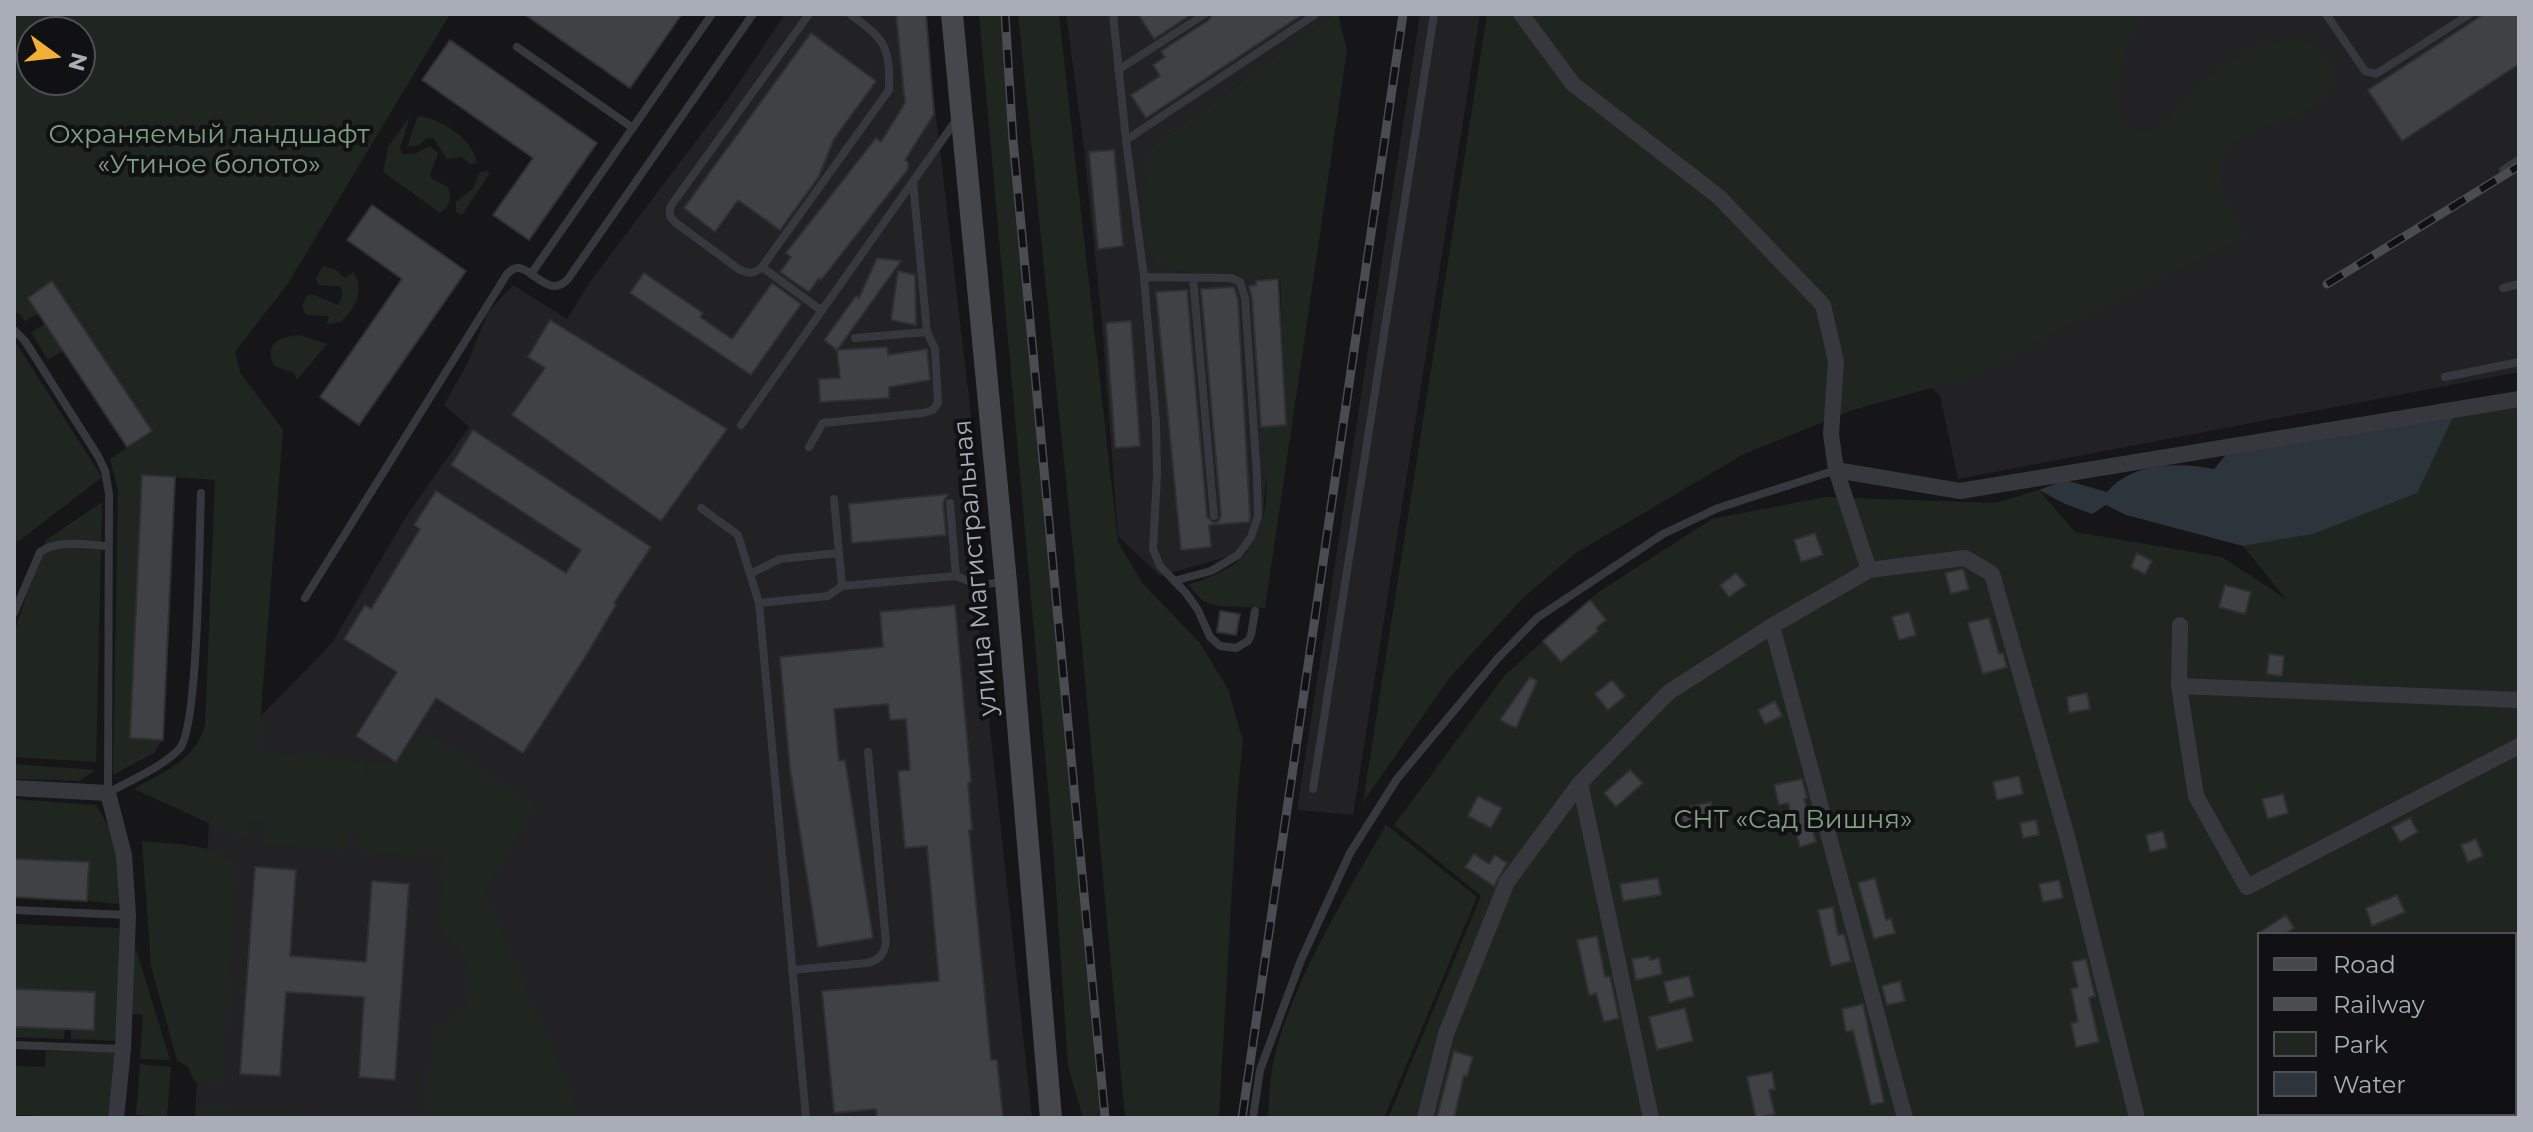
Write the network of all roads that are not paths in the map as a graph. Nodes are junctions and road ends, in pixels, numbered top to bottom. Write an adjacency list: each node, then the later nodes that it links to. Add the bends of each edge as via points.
1 (712, 14): 16 (lane)
2 (753, 14): 22 (lane, via 568,279 554,287)
3 (809, 14): 21 (lane, via 670,207 676,223 740,270 757,272)
4 (850, 14): 21 (lane, via 882,39 889,90)
5 (952, 14): 15 (main road, улица Магистральная)
6 (1113, 14): 14 (lane)
7 (1205, 14): 14 (lane)
8 (1316, 14): 17 (lane)
9 (1434, 14): 62 (lane)
10 (1521, 14): 36 (street, via 1573,84 1719,197 1823,305 1836,361 1831,434)
11 (2326, 14): 12 (lane, via 2365,71 2376,74)
12 (2470, 14)
13 (517, 47): 16 (lane)
14 (1118, 70): 17 (lane)
15 (963, 110): 20 (lane); 48 (main road, улица Магистральная)
16 (633, 128): 22 (lane)
17 (1126, 140): 23 (lane)
18 (2519, 160): 19 (lane)
19 (2503, 170)
20 (913, 182): 27 (lane); 29 (lane)
21 (762, 267): 27 (lane)
22 (531, 274): 50 (lane, via 519,267 507,274)
23 (1144, 277): 24 (lane); 47 (lane, via 1157,447 1153,549)
24 (1193, 278): 41 (lane); 47 (lane, via 1231,278 1244,291 1258,516 1238,555 1211,571)
25 (2519, 284): 26 (lane)
26 (2503, 288)
27 (822, 311): 34 (lane)
28 (14, 330): 42 (lane, via 105,471)
29 (927, 332): 30 (lane); 35 (lane, via 935,349 939,394 933,410 823,423)
30 (855, 338)
31 (2519, 362): 32 (lane)
32 (2445, 377)
33 (2519, 399): 36 (street, via 1960,491)
34 (741, 425)
35 (809, 447)
36 (1836, 470): 44 (street); 72 (lane, via 1718,508 1663,534 1537,618 1498,658 1397,779 1350,853 1301,960 1260,1070)
37 (201, 493): 63 (lane, via 188,730 172,756)
38 (834, 499): 43 (lane)
39 (950, 503): 46 (lane)
40 (701, 508): 45 (lane, via 738,535)
41 (1214, 516)
42 (108, 546): 53 (lane, via 48,546 40,552); 63 (lane)
43 (839, 553): 45 (lane, via 780,559); 49 (lane)
44 (1869, 570): 55 (street); 76 (street, via 1965,558 1992,574 2068,840)
45 (750, 574): 51 (lane)
46 (956, 576): 48 (lane, via 979,585); 49 (lane)
47 (1174, 581): 52 (lane, via 1220,646 1236,648 1248,641)
48 (1006, 582): 71 (main road, улица Магистральная)
49 (842, 586): 51 (lane, via 828,596)
50 (305, 598)
51 (759, 603): 66 (lane)
52 (1255, 611)
53 (14, 613)
54 (2180, 625): 56 (street)
55 (1772, 626): 60 (street, via 1669,692); 75 (street)
56 (2179, 686): 57 (street); 58 (street, via 2196,796 2247,887)
57 (2519, 700)
58 (2519, 746)
59 (868, 752): 66 (lane, via 884,952 867,963)
60 (1580, 783): 73 (street, via 1507,882 1446,1034); 74 (street)
61 (14, 788): 63 (street)
62 (1313, 789)
63 (108, 793): 65 (street, via 124,855)
64 (14, 910): 65 (lane)
65 (128, 915): 68 (street)
66 (792, 970): 70 (lane)
67 (14, 1045): 68 (lane)
68 (123, 1049): 69 (street)
69 (116, 1118)
70 (806, 1118)
71 (1051, 1118)
72 (1253, 1118)
73 (1425, 1118)
74 (1651, 1118)
75 (1905, 1118)
76 (2137, 1118)

